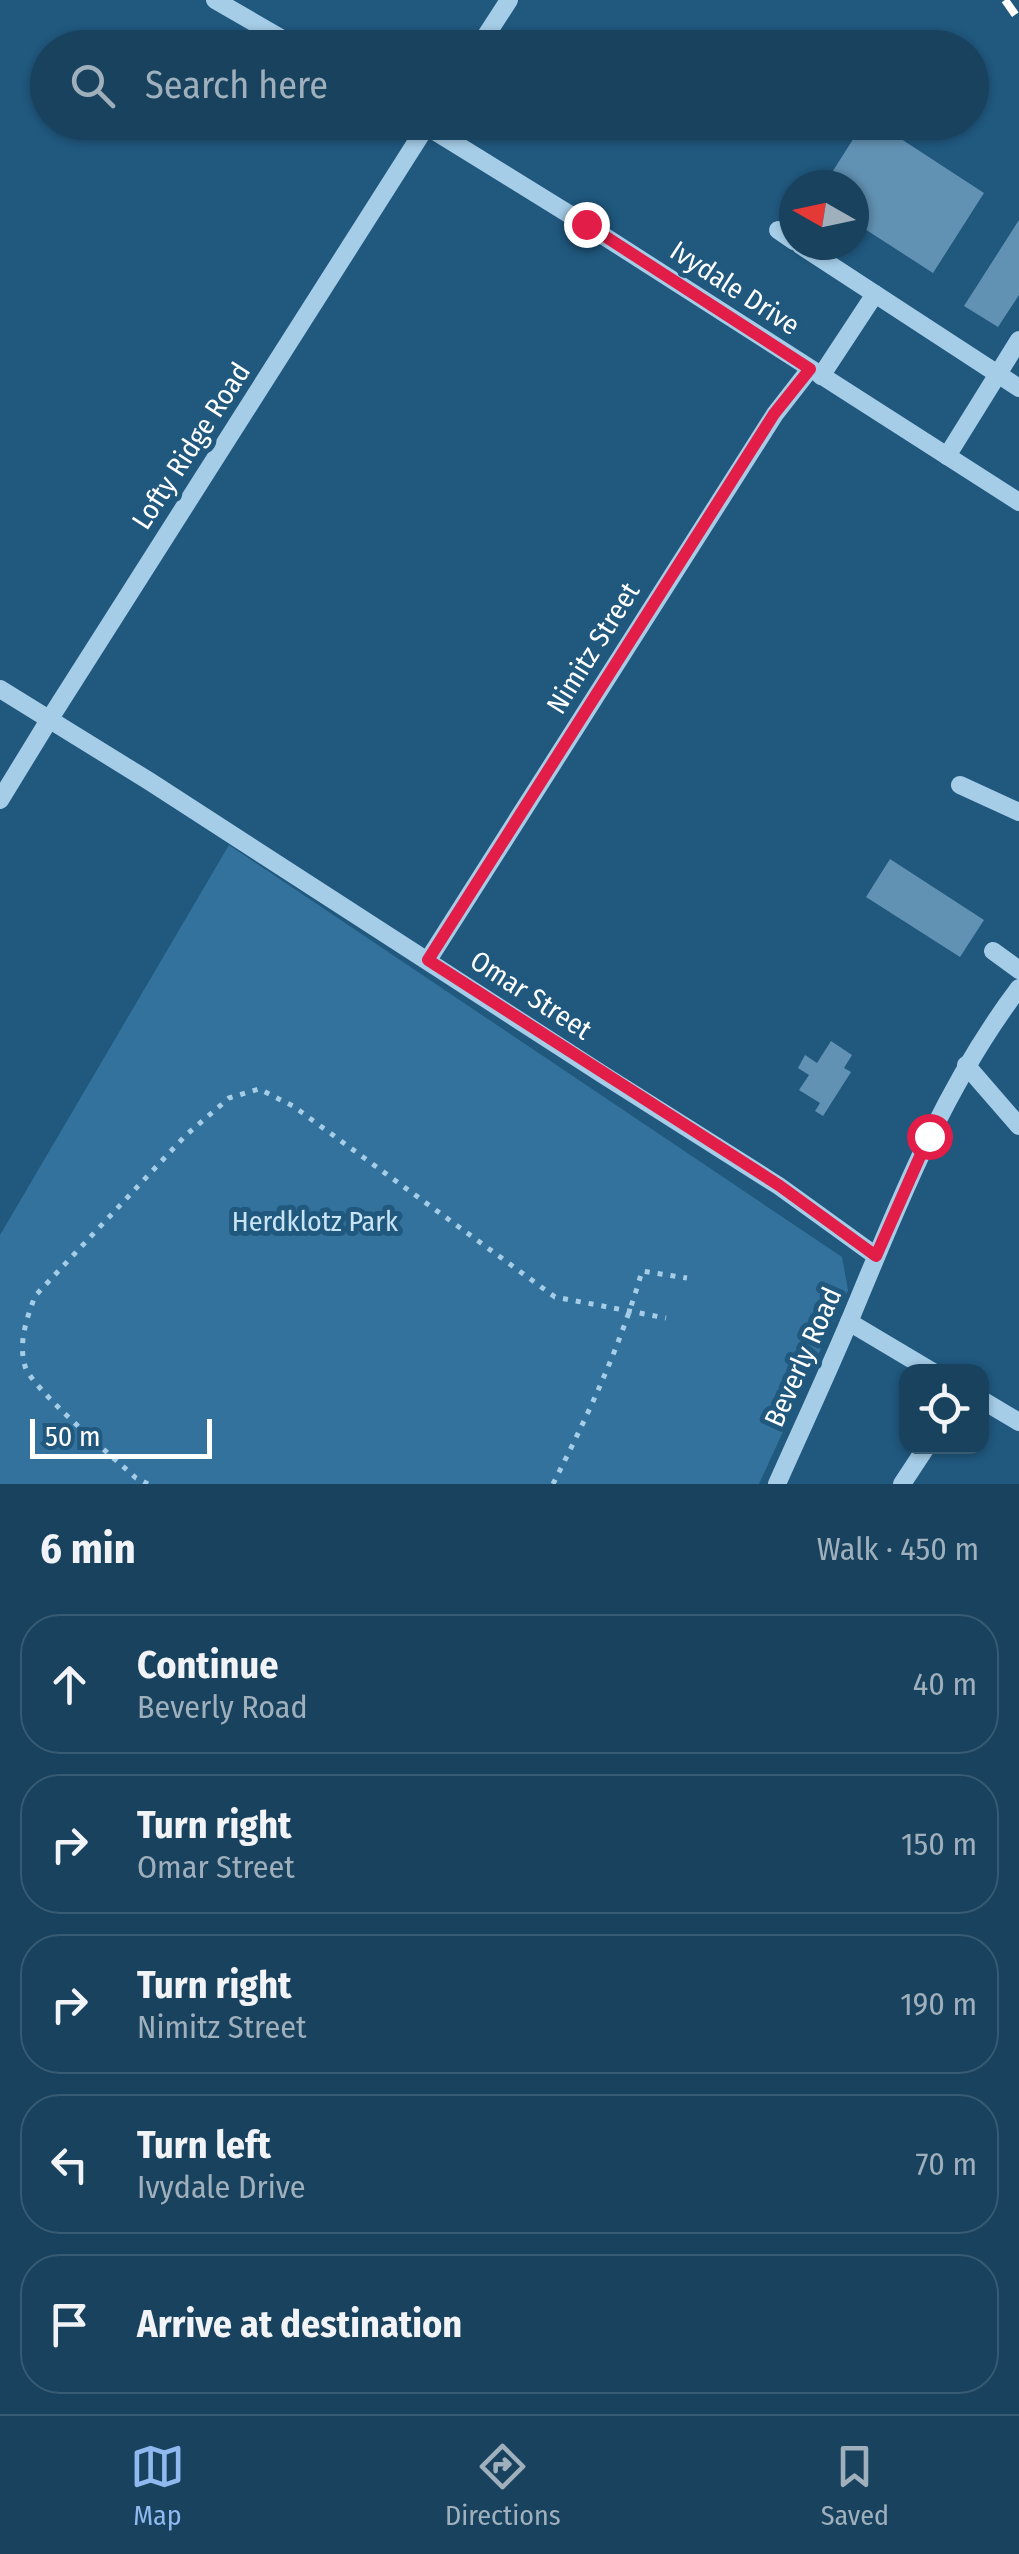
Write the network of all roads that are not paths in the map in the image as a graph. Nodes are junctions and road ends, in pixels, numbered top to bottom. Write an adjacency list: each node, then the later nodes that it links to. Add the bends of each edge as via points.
1 (215, 0): 3 (street)
2 (509, 0): 4 (street)
3 (267, 30)
4 (490, 30)
5 (415, 140): 16 (street, Lofty Ridge Road)
6 (451, 140): 10 (street, Ivydale Drive)
7 (823, 260): 8 (street)
8 (875, 294): 10 (street, Nimitz Street); 11 (street)
9 (1019, 340): 11 (street)
10 (816, 372): 13 (street, Ivydale Drive); 21 (street, Nimitz Street, via 774,414)
11 (998, 374): 12 (street); 13 (street)
12 (1019, 388)
13 (947, 456): 14 (street, Ivydale Drive)
14 (1019, 502)
15 (0, 688): 16 (street, Omar Street)
16 (48, 720): 18 (street, Lofty Ridge Road); 21 (street, Omar Street)
17 (960, 785): 19 (street)
18 (0, 800)
19 (1019, 812)
20 (993, 950): 22 (street)
21 (428, 960): 26 (street, Omar Street, via 780,1186)
22 (1019, 970)
23 (1019, 988): 24 (street, Beverly Road)
24 (966, 1065): 25 (street); 26 (street, Beverly Road)
25 (1019, 1126)
26 (876, 1256): 27 (street, Beverly Road)
27 (849, 1322): 28 (street); 32 (street, Beverly Road)
28 (920, 1364)
29 (989, 1404): 30 (street)
30 (1019, 1422)
31 (922, 1454): 33 (street)
32 (778, 1483)
33 (902, 1484)

